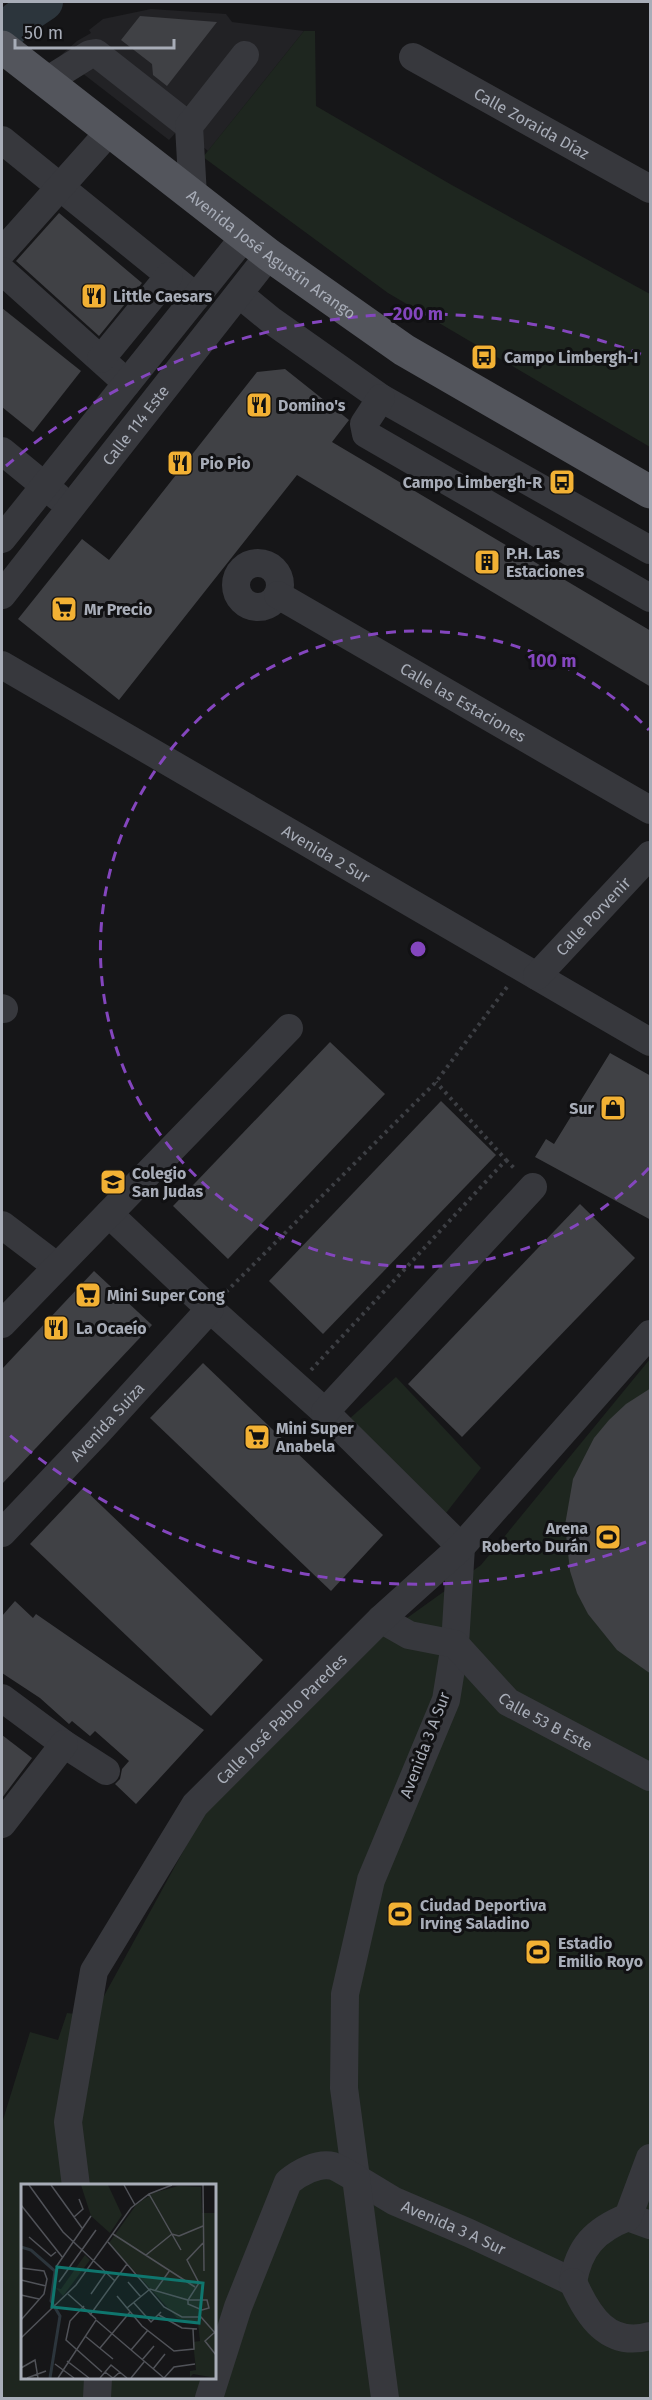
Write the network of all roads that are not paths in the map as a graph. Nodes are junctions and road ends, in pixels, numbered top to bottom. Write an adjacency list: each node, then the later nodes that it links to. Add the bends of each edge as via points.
1 (2, 47): 4 (main road, Avenida José Agustín Arango)
2 (245, 55): 5 (street)
3 (413, 57): 9 (street, Calle Zoraida Díaz)
4 (39, 78): 5 (street, via 96,53); 6 (main road, Avenida José Agustín Arango)
5 (189, 126): 10 (street)
6 (110, 132): 8 (street); 10 (main road, Avenida José Agustín Arango)
7 (2, 140): 8 (street)
8 (58, 188): 12 (street); 14 (street)
9 (651, 189)
10 (193, 196): 11 (main road, Avenida José Agustín Arango)
11 (257, 246): 15 (street, Calle 114 Este); 16 (street, Calle 114 Este); 22 (main road, Avenida José Agustín Arango, via 404,350)
12 (2, 252)
13 (2, 271): 17 (street)
14 (169, 276): 16 (street); 17 (street)
15 (239, 294): 19 (street); 23 (street, Calle 114 Este)
16 (196, 297): 18 (street, Calle 114 Este)
17 (100, 359): 18 (street)
18 (127, 382): 21 (street, Calle 114 Este)
19 (381, 398): 25 (street); 28 (street, via 364,424 366,434)
20 (2, 451): 21 (street)
21 (44, 486): 23 (street); 24 (street, Calle 114 Este)
22 (651, 492)
23 (71, 508): 26 (street, Calle 114 Este)
24 (2, 539)
25 (651, 550)
26 (2, 595)
27 (278, 595): 30 (street, Calle las Estaciones)
28 (651, 598)
29 (2, 665): 32 (street, Avenida 2 Sur)
30 (651, 810)
31 (651, 855): 32 (street, Calle Porvenir)
32 (527, 971): 34 (street, Avenida 2 Sur)
33 (289, 1028): 36 (street)
34 (651, 1042)
35 (532, 1187): 42 (street)
36 (109, 1214): 38 (street); 39 (street)
37 (2, 1225): 38 (street)
38 (56, 1266): 40 (street)
39 (210, 1309): 42 (street); 43 (street, Avenida Suiza)
40 (2, 1324)
41 (651, 1334): 44 (street, Calle José Pablo Paredes)
42 (325, 1412): 44 (street)
43 (2, 1533)
44 (461, 1546): 45 (street, Calle José Pablo Paredes); 46 (street, Avenida 3 A Sur)
45 (381, 1619): 46 (street, via 409,1635); 54 (street, Calle José Pablo Paredes, via 195,1805 94,1971 68,2122)
46 (455, 1644): 50 (street, Calle 53 B Este, via 508,1702); 53 (street, Avenida 3 A Sur, via 446,1700 371,1880 345,1994 344,2088)
47 (2, 1698): 48 (street)
48 (64, 1744): 49 (street); 51 (street)
49 (106, 1771)
50 (651, 1777)
51 (2, 1824)
52 (651, 2158): 55 (street)
53 (356, 2178): 56 (street, Avenida 3 A Sur, via 394,2200); 58 (street, via 332,2166 299,2173 288,2182 238,2307); 61 (street)
54 (75, 2184)
55 (639, 2221): 56 (street, via 609,2225 591,2240 576,2261)
56 (573, 2282): 57 (street, via 594,2320 616,2338)
57 (651, 2336)
58 (216, 2376)
59 (215, 2379): 60 (street)
60 (209, 2398)
61 (385, 2398)

